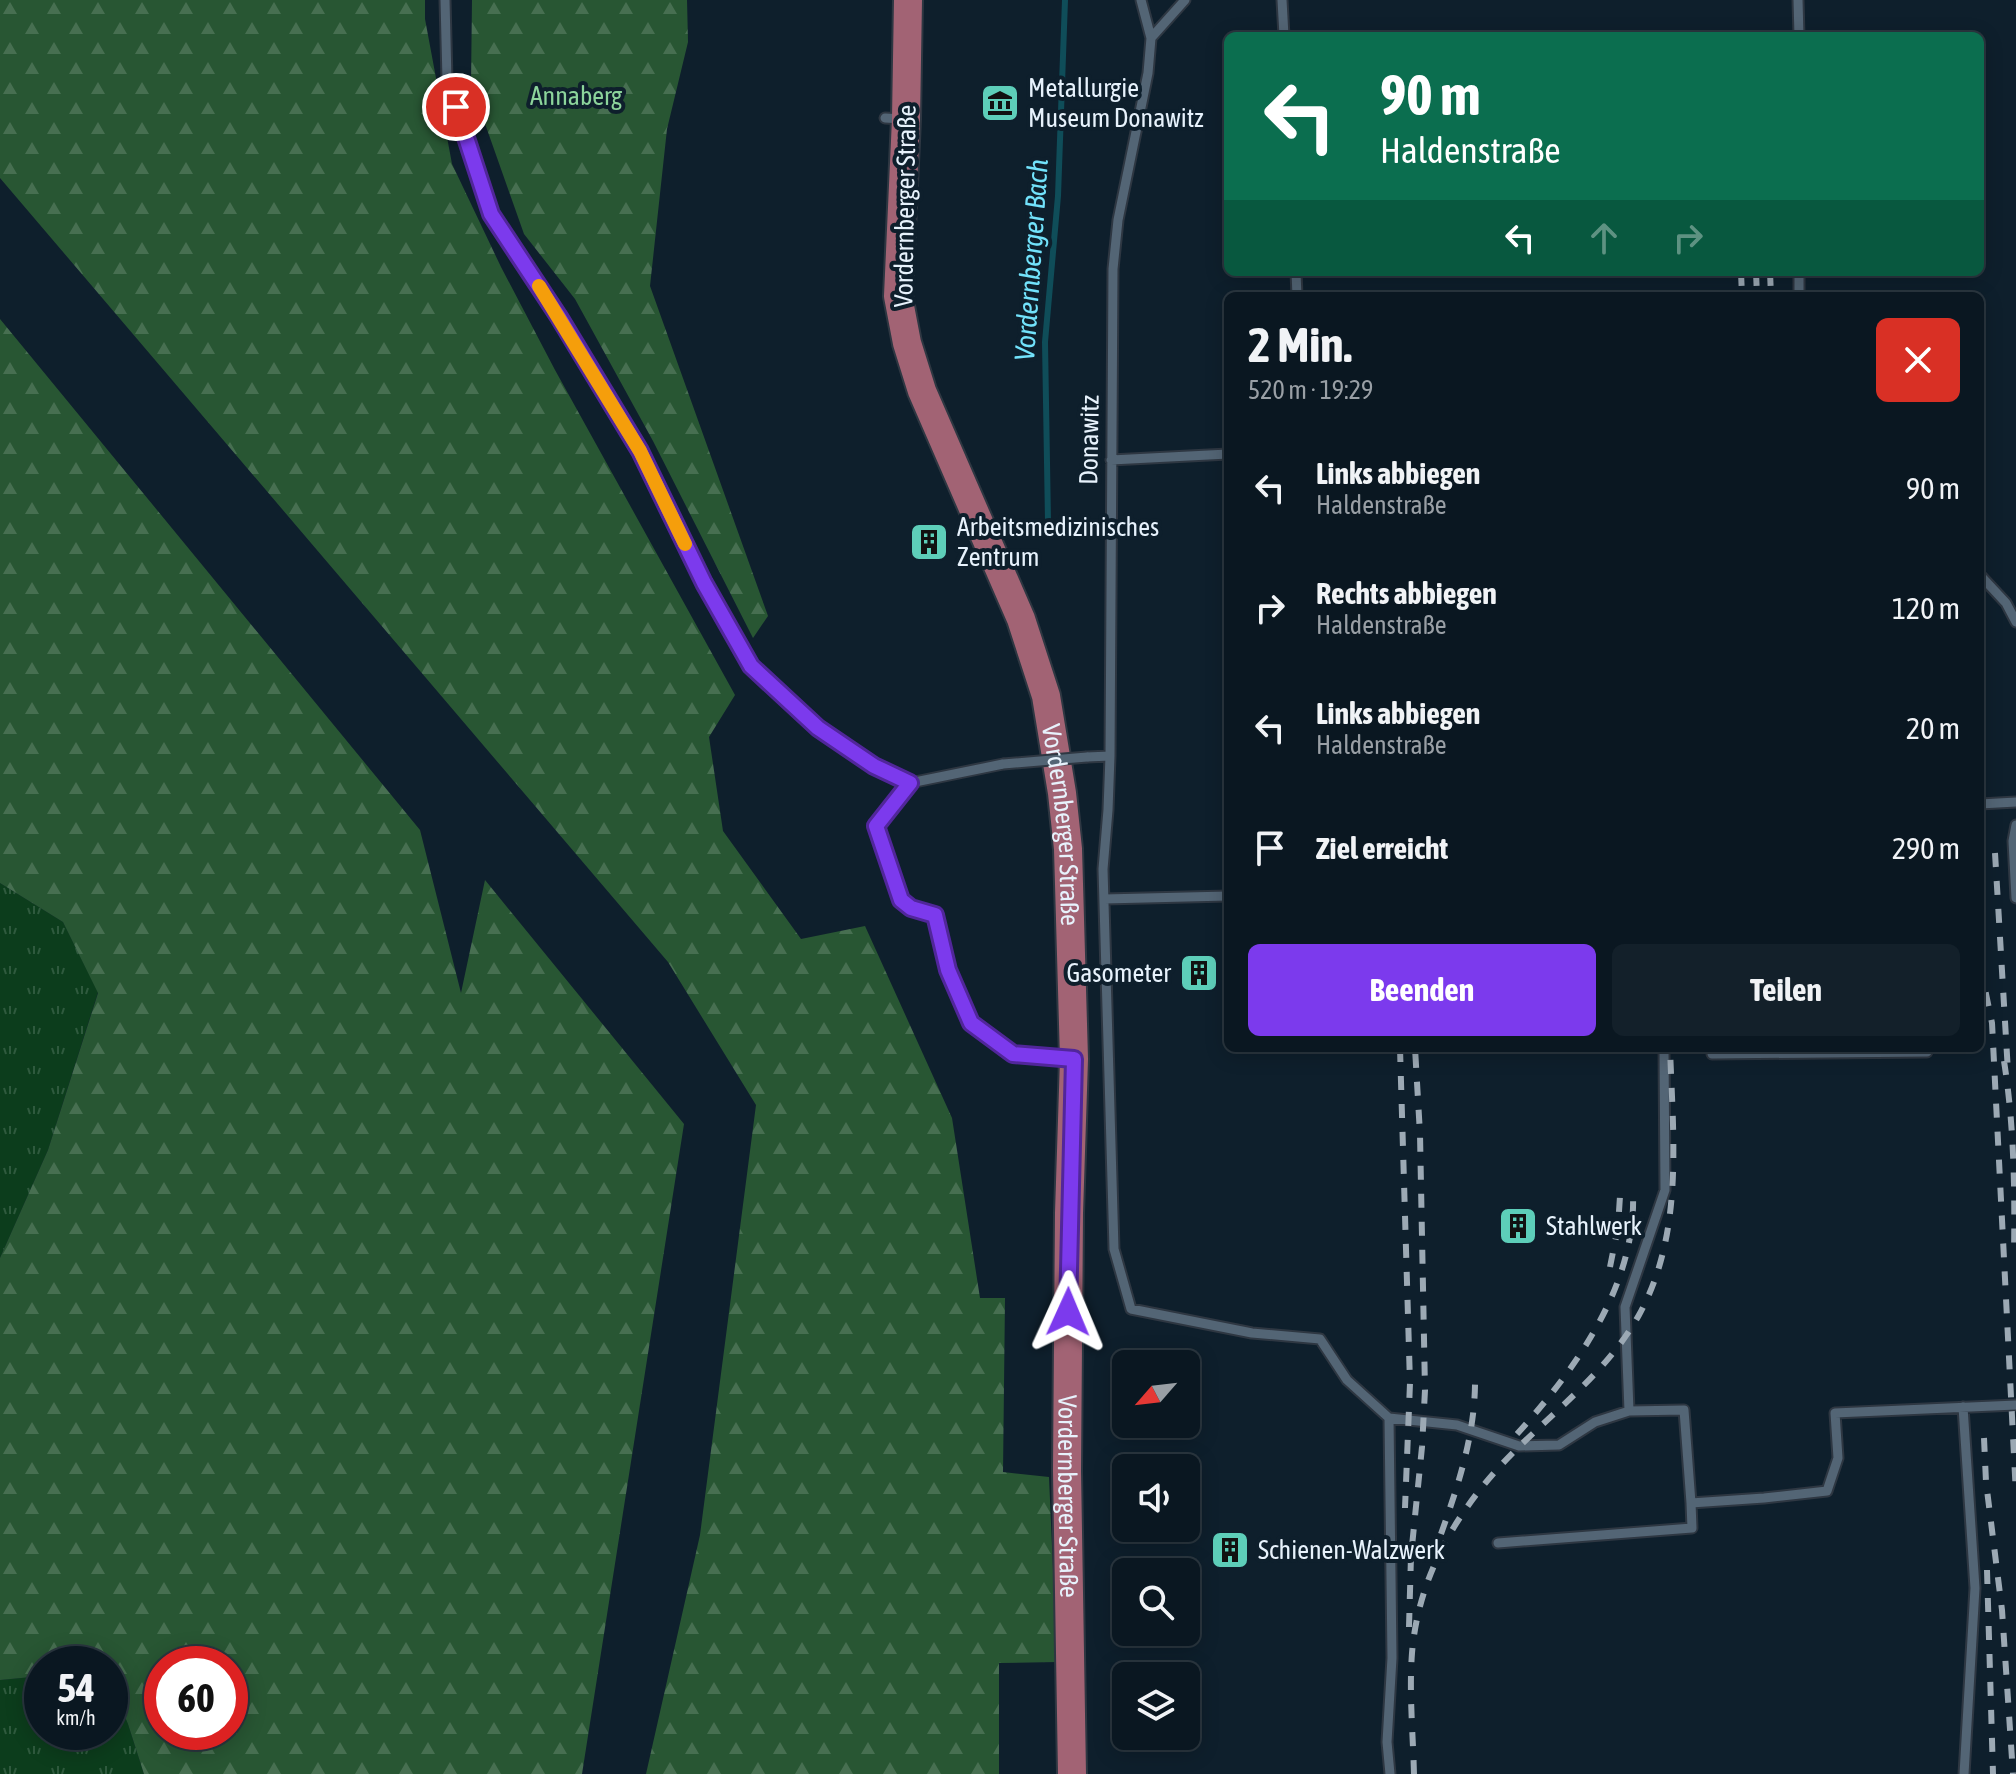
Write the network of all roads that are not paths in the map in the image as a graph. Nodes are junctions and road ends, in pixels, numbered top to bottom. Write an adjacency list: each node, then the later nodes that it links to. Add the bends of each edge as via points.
1 (445, 0): 15 (lane, via 447,80 491,214 640,451 751,666 818,728)
2 (908, 0): 25 (main road, Vordernberger Straße, via 896,118 898,296 922,391 1021,619 1046,696 1068,849)
3 (1141, 0): 9 (lane)
4 (1185, 0): 9 (lane)
5 (1282, 0): 7 (lane)
6 (1798, 0): 8 (lane)
7 (1284, 32)
8 (1799, 32)
9 (1151, 38): 11 (lane, Donawitz, via 1113,269)
10 (1224, 454): 11 (lane)
11 (1111, 460): 14 (lane, Donawitz)
12 (1984, 579): 13 (lane)
13 (2016, 622)
14 (1110, 756): 15 (lane, bridge, via 1003,764); 21 (lane, Donawitz)
15 (910, 783): 25 (lane, via 876,826 901,900 935,915 948,970 971,1023 1013,1054)
16 (2016, 802): 17 (lane)
17 (1984, 804)
18 (2016, 825): 20 (lane)
19 (1224, 896): 21 (lane)
20 (2016, 898)
21 (1104, 899): 29 (lane, Donawitz, via 1114,1249 1131,1309 1252,1333 1320,1339 1347,1380)
22 (1664, 1052): 28 (lane, via 1665,1190 1625,1307)
23 (1712, 1052): 24 (lane)
24 (1927, 1052)
25 (1074, 1059): 32 (main road, Vordernberger Straße, via 1067,1455)
26 (2016, 1404): 27 (lane)
27 (1963, 1407): 30 (lane, via 1835,1413 1838,1458 1827,1491); 34 (lane, via 1975,1588)
28 (1629, 1411): 29 (lane, via 1595,1422 1559,1445 1519,1446 1457,1425); 30 (lane, via 1684,1410)
29 (1389, 1418): 33 (lane)
30 (1691, 1503): 31 (lane, via 1692,1528)
31 (1498, 1543)
32 (1072, 1774)
33 (1390, 1774)
34 (1964, 1774)

